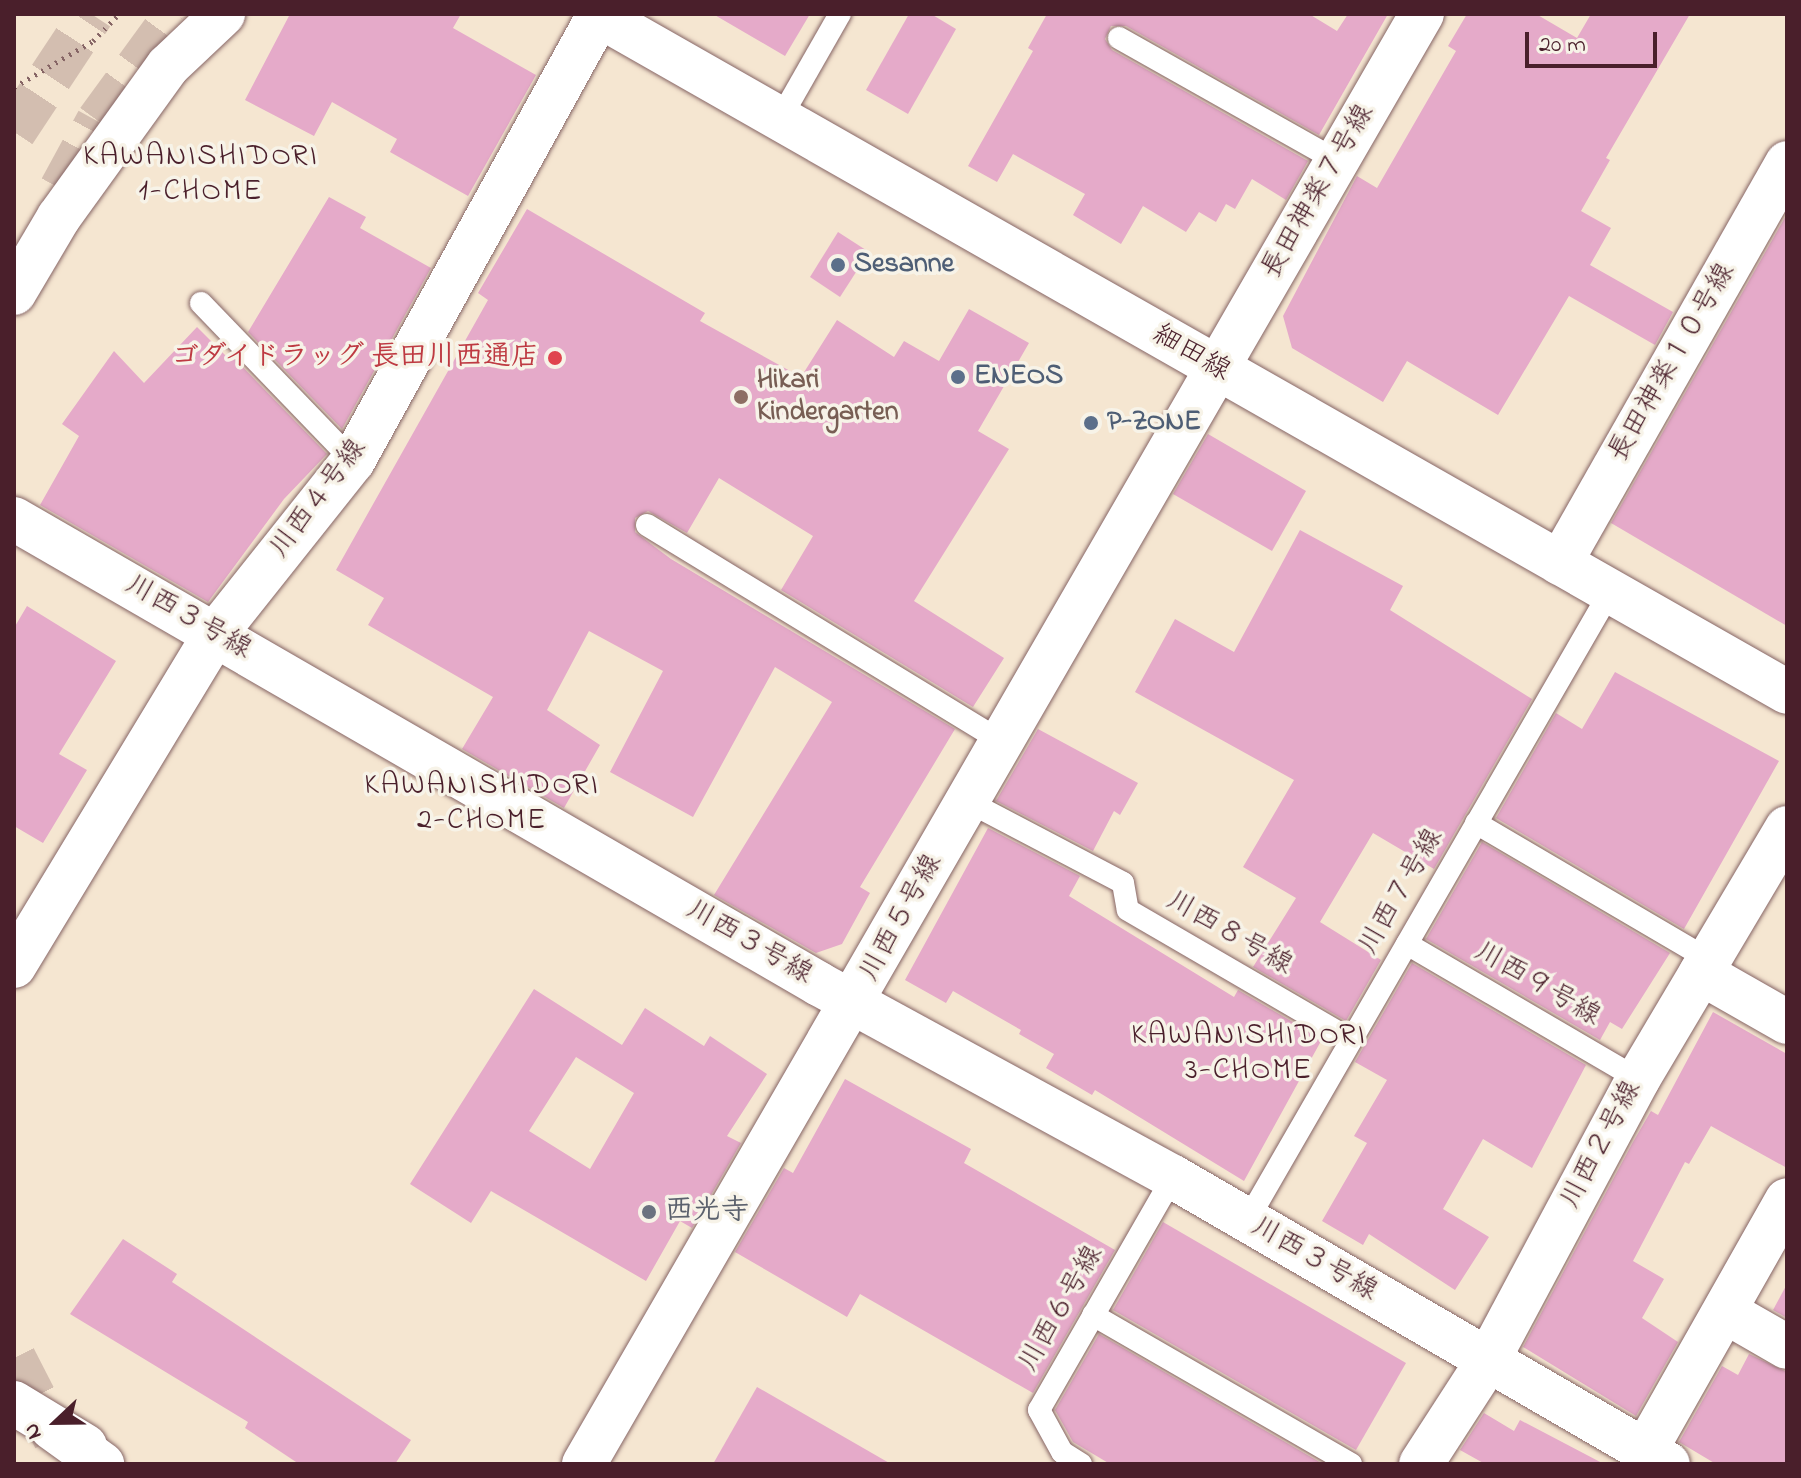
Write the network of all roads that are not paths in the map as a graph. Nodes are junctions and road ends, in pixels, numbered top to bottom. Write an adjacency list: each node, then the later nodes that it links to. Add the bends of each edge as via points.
1 (223, 14): 9 (main road, via 168,66 59,217)
2 (840, 14): 6 (lane)
3 (598, 15): 6 (main road, 細田線); 12 (main road, 川西４号線)
4 (1417, 16): 7 (main road, 長田神楽７号線)
5 (1119, 38): 7 (lane)
6 (780, 119): 11 (main road, 細田線)
7 (1337, 161): 11 (main road, 長田神楽７号線)
8 (1787, 163): 15 (main road, 長田神楽１０号線)
9 (14, 293)
10 (201, 303): 12 (lane)
11 (1216, 369): 15 (main road, 細田線); 19 (main road, 川西５号線)
12 (353, 461): 17 (main road, 川西４号線)
13 (14, 519): 17 (main road, 川西３号線)
14 (647, 525): 19 (lane)
15 (1560, 563): 16 (main road, 細田線)
16 (1610, 592): 18 (main road, 細田線); 21 (lane, 川西７号線)
17 (216, 633): 24 (main road, 川西４号線); 26 (main road, 川西３号線)
18 (1787, 692)
19 (1001, 741): 20 (main road, 川西５号線)
20 (967, 801): 26 (main road, 川西５号線); 28 (lane, 川西８号線, via 1123,883 1128,910)
21 (1476, 823): 23 (lane, 川西７号線); 25 (lane)
22 (1787, 828): 25 (main road, 川西２号線)
23 (1407, 944): 28 (lane, 川西７号線); 29 (lane, 川西９号線)
24 (14, 966)
25 (1704, 966): 27 (main road); 29 (main road, 川西２号線)
26 (856, 1002): 30 (main road, 川西３号線); 42 (main road, 川西５号線)
27 (1787, 1022)
28 (1351, 1040): 32 (lane, 川西７号線)
29 (1638, 1079): 36 (main road, 川西２号線)
30 (1173, 1177): 32 (main road, 川西３号線); 34 (lane, 川西６号線)
31 (1787, 1200): 33 (main road)
32 (1247, 1221): 36 (main road, 川西３号線)
33 (1726, 1312): 35 (main road); 39 (main road)
34 (1093, 1315): 43 (lane, 川西６号線, via 1039,1410 1062,1452); 44 (lane)
35 (1787, 1347)
36 (1487, 1362): 39 (main road, 川西３号線); 45 (main road, 川西２号線)
37 (14, 1403): 38 (main road)
38 (52, 1428): 40 (main road); 41 (main road)
39 (1656, 1458)
40 (102, 1464)
41 (119, 1464)
42 (584, 1464)
43 (1081, 1464)
44 (1351, 1464)
45 (1421, 1464)

